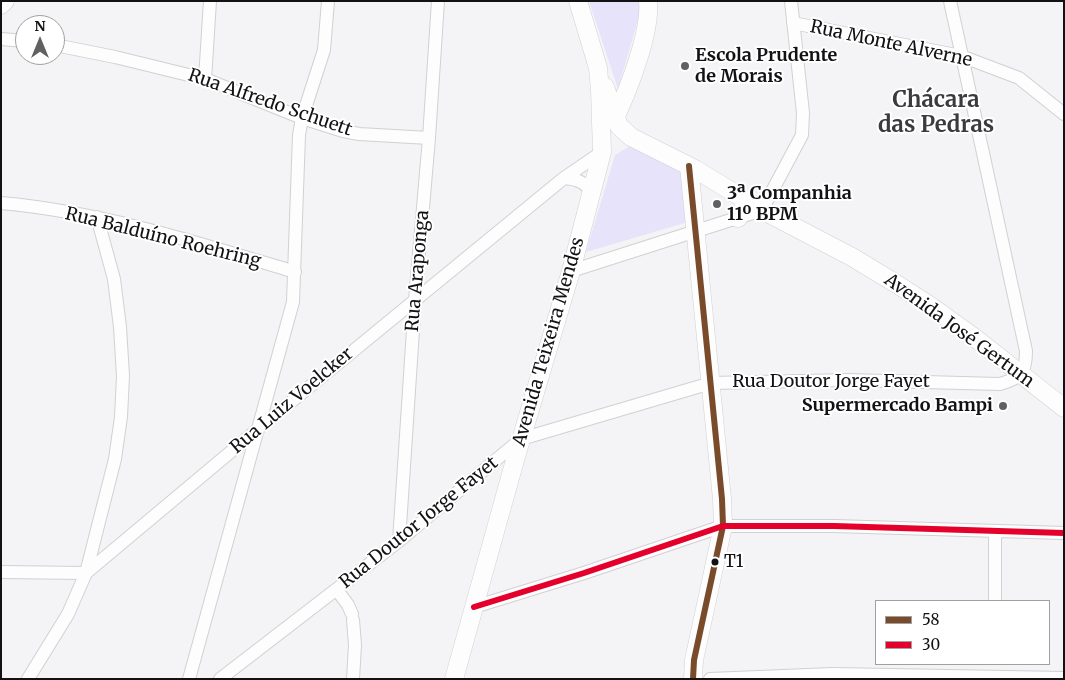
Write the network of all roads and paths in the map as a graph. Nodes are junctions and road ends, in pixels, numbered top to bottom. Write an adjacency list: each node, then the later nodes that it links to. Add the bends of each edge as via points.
1 (5, 1): 9 (street)
2 (210, 1): 16 (street)
3 (328, 1): 20 (street, via 324,50)
4 (438, 1): 22 (street, Rua Araponga)
5 (578, 1): 15 (street, Avenida Teixeira Mendes)
6 (648, 1): 19 (street, via 649,12 640,49)
7 (791, 1): 10 (street)
8 (950, 1): 14 (street)
9 (1, 5)
10 (793, 23): 14 (street, Rua Monte Alverne); 29 (street, via 803,113 802,135)
11 (1, 39): 12 (street)
12 (15, 40)
13 (65, 47): 16 (street, Rua Alfredo Schuett)
14 (962, 56): 18 (street, Rua Monte Alverne, via 1019,78); 36 (street, via 1026,351)
15 (598, 68): 17 (street, Avenida Teixeira Mendes); 19 (street, Avenida José Gertum)
16 (205, 79): 20 (street, Rua Alfredo Schuett)
17 (600, 90): 19 (street, via 607,114); 23 (street, Avenida Teixeira Mendes)
18 (1064, 114)
19 (616, 116): 21 (street, Avenida José Gertum, via 620,126)
20 (302, 118): 22 (street, Rua Alfredo Schuett, via 359,134); 34 (street)
21 (631, 137): 23 (street, via 616,140); 24 (street, Avenida José Gertum)
22 (429, 138): 35 (street, Rua Araponga)
23 (602, 152): 25 (street, Rua Luiz Voelcker); 26 (street, Avenida Teixeira Mendes)
24 (689, 166): 27 (street, Avenida José Gertum); 32 (street)
25 (564, 178): 26 (street, via 581,181); 35 (street, Rua Luiz Voelcker)
26 (592, 194): 33 (street, Avenida Teixeira Mendes)
27 (742, 198): 29 (street, Avenida José Gertum); 31 (street, via 744,208)
28 (1, 204): 30 (street, Rua Balduíno Roehring)
29 (762, 210): 31 (street); 36 (street, Avenida José Gertum, via 902,287)
30 (96, 217): 34 (street, Rua Balduíno Roehring); 46 (street, via 114,279 123,376 115,459)
31 (738, 218): 32 (street)
32 (696, 232): 33 (street); 37 (street)
33 (571, 271): 40 (street, Avenida Teixeira Mendes)
34 (295, 272): 39 (street, via 293,302)
35 (414, 300): 39 (street, Rua Luiz Voelcker); 44 (street, Rua Araponga)
36 (1022, 374): 37 (street, Rua Doutor Jorge Fayet, via 1000,384 848,380); 38 (street, Avenida José Gertum)
37 (711, 383): 40 (street, Rua Doutor Jorge Fayet); 41 (street)
38 (1064, 408)
39 (258, 429): 46 (street, Rua Luiz Voelcker); 53 (street)
40 (521, 439): 44 (street, Rua Doutor Jorge Fayet); 49 (street, Avenida Teixeira Mendes)
41 (723, 526): 42 (street); 49 (street); 57 (street, via 694,660)
42 (995, 531): 43 (street); 48 (street)
43 (1064, 533)
44 (399, 541): 47 (street, Rua Doutor Jorge Fayet)
45 (1, 572): 46 (street)
46 (86, 573): 52 (street, via 68,614)
47 (337, 590): 54 (street, Rua Doutor Jorge Fayet); 55 (street, via 352,617 355,646)
48 (995, 600)
49 (474, 607): 56 (street, Avenida Teixeira Mendes)
50 (834, 676): 51 (street); 58 (street)
51 (1064, 678)
52 (28, 679)
53 (189, 679)
54 (220, 679)
55 (353, 679)
56 (454, 679)
57 (693, 679)
58 (710, 679)

